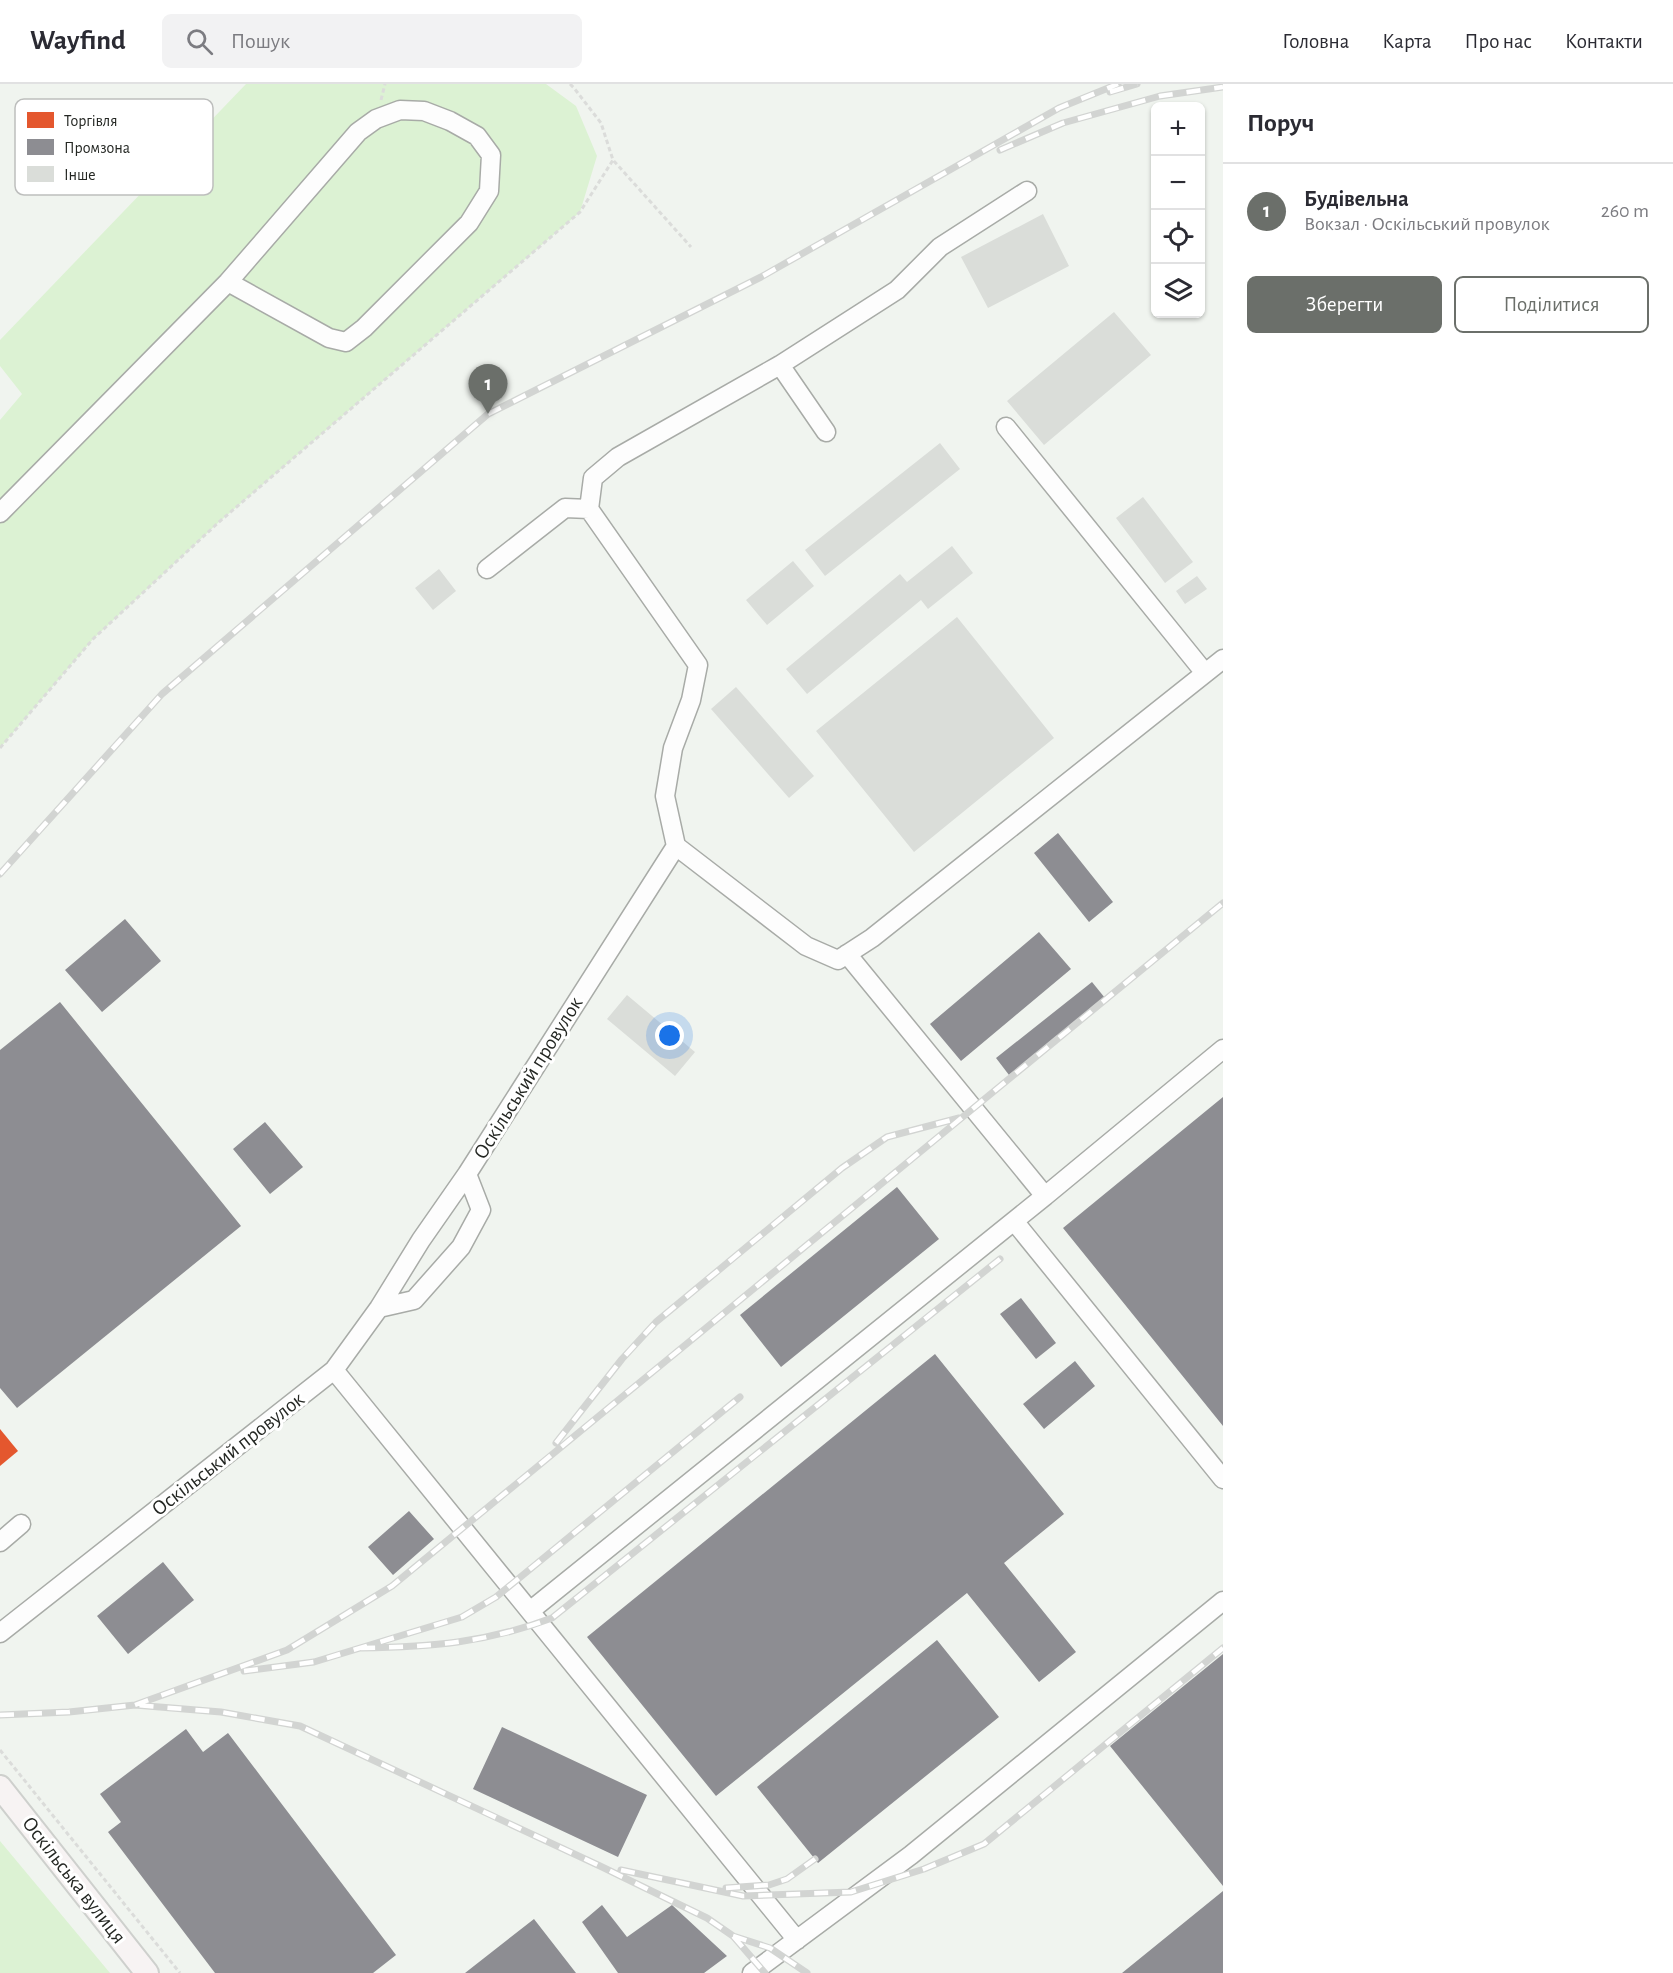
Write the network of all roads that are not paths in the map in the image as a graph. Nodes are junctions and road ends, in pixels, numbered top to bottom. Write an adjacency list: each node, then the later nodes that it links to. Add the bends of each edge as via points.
1 (1027, 191): 3 (street, via 940,247 897,290)
2 (228, 282): 2 (street, via 358,132 376,119 400,110 424,111 477,136 491,155 489,191 469,223 346,342 329,338); 7 (street)
3 (780, 365): 5 (street); 6 (street, via 618,457 592,478)
4 (1006, 427): 10 (street)
5 (826, 432)
6 (589, 508): 8 (street, via 564,508); 11 (street, via 698,665 691,700 673,748 665,796)
7 (0, 513)
8 (487, 569)
9 (1223, 659): 10 (street)
10 (1205, 673): 12 (street)
11 (676, 846): 12 (street, via 806,946 838,960); 14 (street, Оскільський провулок)
12 (848, 954): 15 (street)
13 (1223, 1049): 15 (street)
14 (467, 1174): 17 (street, Оскільський провулок); 17 (street, via 481,1210 460,1247 414,1300)
15 (1044, 1196): 16 (street)
16 (1014, 1221): 19 (street); 23 (street)
17 (379, 1308): 18 (street, Оскільський провулок)
18 (334, 1370): 23 (street); 24 (street, Оскільський провулок)
19 (1223, 1479)
20 (21, 1524): 21 (street)
21 (0, 1542)
22 (1223, 1601): 26 (street, via 911,1855)
23 (530, 1611): 26 (street)
24 (0, 1633)
25 (0, 1787): 27 (main road, Оскільська вулиця)
26 (796, 1940): 28 (street)
27 (147, 1973)
28 (752, 1973)

